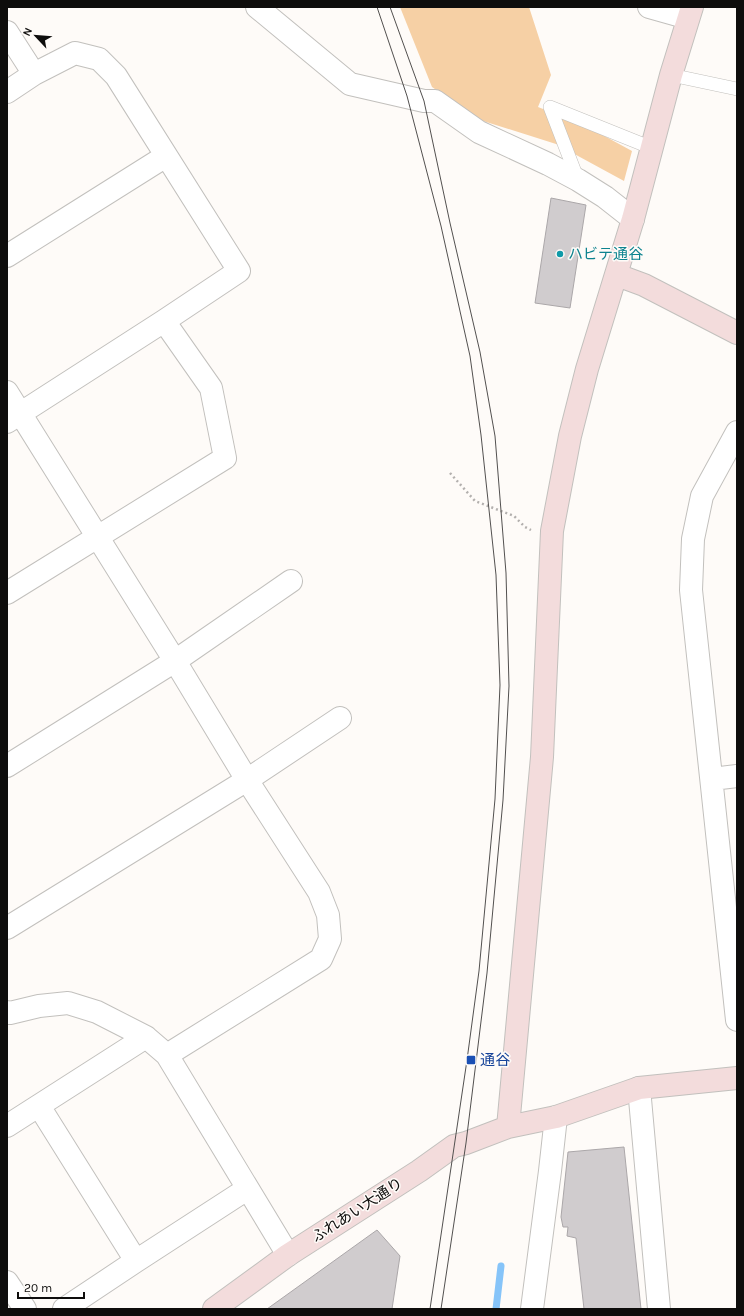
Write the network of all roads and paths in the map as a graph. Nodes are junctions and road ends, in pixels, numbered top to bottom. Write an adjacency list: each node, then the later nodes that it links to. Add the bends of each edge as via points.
1 (257, 7): 11 (street, via 350,84 424,101 435,101 479,132)
2 (649, 7): 3 (street)
3 (690, 13): 6 (street)
4 (7, 32): 5 (street)
5 (34, 74): 8 (street); 10 (street, via 75,53 99,59 116,76)
6 (671, 75): 7 (lane); 9 (street)
7 (737, 89)
8 (7, 92)
9 (652, 148): 11 (lane, via 550,107); 12 (street)
10 (166, 156): 13 (street); 15 (street, via 239,271)
11 (578, 180): 12 (street)
12 (633, 219): 14 (street)
13 (7, 256)
14 (617, 275): 16 (street, via 644,285); 21 (street, via 575,415)
15 (164, 321): 18 (street); 22 (street, via 210,388 225,458)
16 (737, 333)
17 (7, 392): 18 (street)
18 (14, 418): 22 (street)
19 (737, 432): 29 (street, via 702,496 694,539 691,590)
20 (450, 473): 21 (path, via 475,501 514,516 537,534)
21 (552, 531): 41 (street, via 542,757)
22 (97, 537): 24 (street); 25 (street)
23 (291, 581): 25 (street)
24 (7, 593)
25 (175, 661): 27 (street); 30 (street)
26 (340, 718): 30 (street)
27 (7, 766)
28 (737, 776): 29 (street)
29 (712, 779): 33 (street)
30 (247, 780): 31 (street); 35 (street, via 319,892 328,915 330,939 321,959)
31 (7, 928)
32 (7, 1012): 34 (street, via 68,1003 98,1012)
33 (737, 1020)
34 (146, 1037): 35 (street); 38 (street)
35 (167, 1055): 42 (street)
36 (737, 1078): 37 (street, ふれあい大通り)
37 (639, 1088): 39 (street, ふれあい大通り); 50 (street)
38 (40, 1106): 40 (street); 44 (street)
39 (556, 1117): 41 (street, ふれあい大通り); 49 (street)
40 (7, 1126)
41 (508, 1127): 43 (street, ふれあい大通り, via 454,1146)
42 (247, 1189): 43 (street); 44 (street)
43 (288, 1255): 48 (street, ふれあい大通り)
44 (136, 1260): 47 (street)
45 (7, 1282): 46 (street)
46 (25, 1309)
47 (64, 1309)
48 (214, 1309)
49 (532, 1309)
50 (659, 1309)

